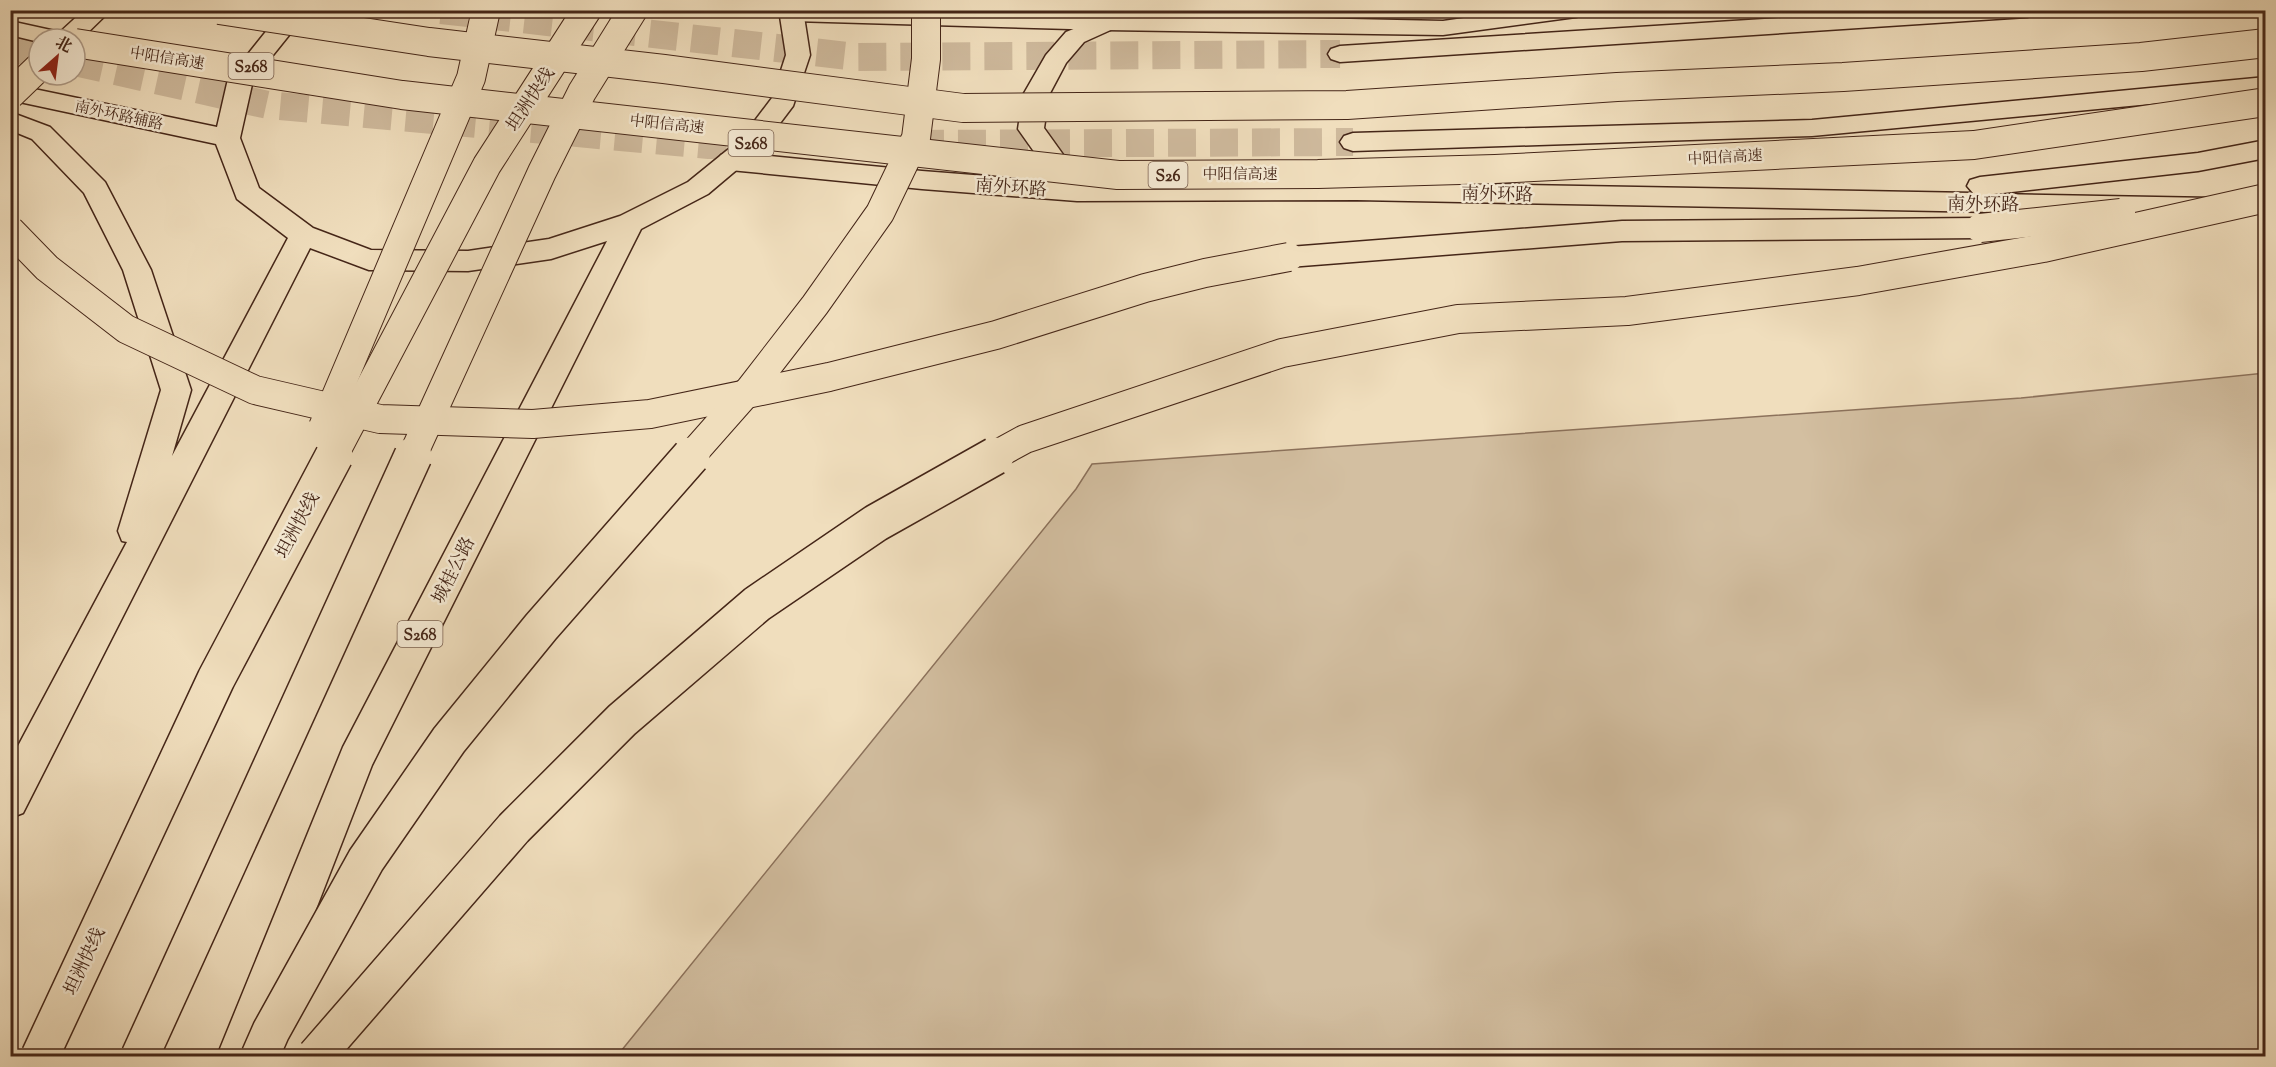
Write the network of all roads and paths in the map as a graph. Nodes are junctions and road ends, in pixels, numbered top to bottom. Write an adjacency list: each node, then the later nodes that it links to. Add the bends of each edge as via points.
1 (99, 10): 13 (main road)
2 (219, 10): 16 (main road, bridge, via 429,42 963,108 1347,105 2141,57)
3 (303, 10): 24 (main road, S268, via 285,24 241,79)
4 (486, 10): 36 (main road, bridge, via 471,78)
5 (587, 10): 36 (main road, 坦洲快线, bridge, via 488,165)
6 (633, 10): 39 (main road, bridge, via 582,92 542,172)
7 (927, 10): 41 (main road, bridge, via 926,59 916,138 880,213 750,388 449,740 366,860)
8 (1576, 10): 12 (main road, via 1443,28)
9 (2027, 10): 18 (main road)
10 (792, 12): 11 (main road); 27 (main road, S268, via 798,55 784,100 750,145)
11 (879, 14): 12 (main road)
12 (1106, 23): 28 (main road, via 1075,37 1055,60 1036,95 1031,129)
13 (80, 27)
14 (10, 28): 15 (main road)
15 (27, 32)
16 (2265, 43)
17 (87, 45): 22 (main road, 中阳信高速 / S26, bridge, via 402,95 1118,175 1495,169 1974,145)
18 (1340, 54)
19 (27, 78): 21 (main road, bridge)
20 (2265, 86): 25 (main road, via 1812,128)
21 (10, 94): 24 (main road, 南外环路辅路)
22 (2265, 102)
23 (10, 120): 35 (main road, via 41,133 96,189 137,270 176,390)
24 (227, 138): 34 (main road, S268, via 247,193)
25 (1353, 142)
26 (2265, 149): 30 (main road, via 2198,162)
27 (730, 161): 28 (main road, 南外环路); 32 (main road, S268, via 698,188)
28 (1077, 192): 30 (main road, 南外环路, via 1369,191)
29 (2265, 197): 33 (main road, bridge, via 1980,228 1623,231 1289,257 1145,288 996,335 829,377 650,414 533,424 380,418 255,390 126,330 47,268); 42 (main road, bridge, via 2043,248 1858,280 1627,311 1458,319 1282,353 1025,439 876,523 758,604 622,720 514,828)
30 (1844, 202): 31 (main road, 南外环路)
31 (2265, 208)
32 (630, 223): 34 (main road, S268, via 551,249 468,261 369,260); 40 (main road, 城桂公路 / S268, via 356,759)
33 (10, 230)
34 (303, 235): 35 (main road)
35 (112, 604): 37 (main road)
36 (216, 679): 38 (main road, 坦洲快线, bridge)
37 (10, 800)
38 (40, 1056)
39 (140, 1056)
40 (238, 1056)
41 (260, 1056)
42 (316, 1056)

